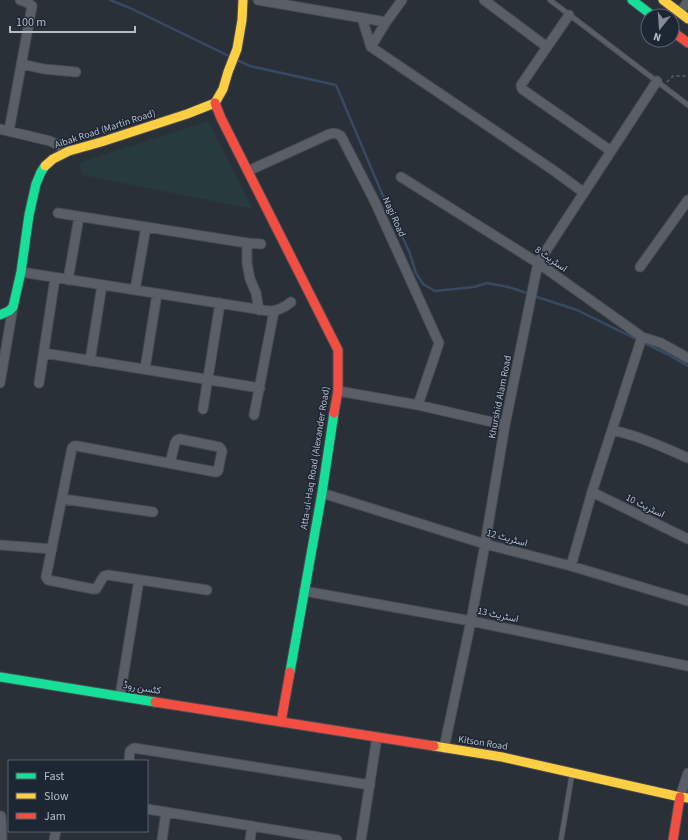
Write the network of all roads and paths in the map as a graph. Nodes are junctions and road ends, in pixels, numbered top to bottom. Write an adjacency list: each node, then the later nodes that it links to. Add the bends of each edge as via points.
1 (20, 0): 19 (street, via 32,6)
2 (243, 0): 23 (main road, via 237,49)
3 (258, 0): 14 (street)
4 (402, 0): 16 (street)
5 (484, 0): 18 (street)
6 (550, 0): 13 (lane)
7 (632, 0): 10 (main road)
8 (663, 0): 11 (main road)
9 (688, 1): 12 (street)
10 (642, 8)
11 (673, 8)
12 (680, 13): 15 (main road)
13 (569, 15): 18 (street); 22 (lane)
14 (362, 18): 16 (street); 17 (street)
15 (688, 19)
16 (386, 22): 17 (street)
17 (371, 47): 30 (street)
18 (547, 47): 27 (street, via 521,85 522,89)
19 (21, 64): 20 (street); 25 (street)
20 (76, 72)
21 (688, 76): 22 (path, via 672,76)
22 (660, 84): 24 (lane); 27 (street, Khurshid Alam Road)
23 (215, 103): 26 (main road, Aibak Road (Martin Road)); 28 (main road, Atta-ul-Haq Road (Alexander Road))
24 (688, 105)
25 (4, 130): 26 (street, via 50,141)
26 (69, 151): 39 (main road, Aibak Road (Martin Road), via 45,166 36,184)
27 (611, 151): 30 (street, Khurshid Alam Road)
28 (248, 171): 60 (main road, Atta-ul-Haq Road (Alexander Road), via 338,350); 61 (street, Nagi Road, via 333,133 341,136 375,202 438,343)
29 (401, 177): 37 (street, اسٹریٹ 8)
30 (583, 192): 37 (street, Khurshid Alam Road)
31 (688, 200): 38 (street)
32 (58, 213): 33 (street)
33 (79, 216): 34 (street); 41 (street)
34 (146, 227): 35 (street); 43 (street)
35 (247, 243): 36 (street); 48 (street, via 247,263)
36 (261, 244)
37 (538, 263): 51 (street, اسٹریٹ 8); 64 (street, Khurshid Alam Road)
38 (640, 267)
39 (20, 272): 40 (street); 47 (main road, Aibak Road (Martin Road))
40 (55, 278): 41 (street); 52 (street)
41 (68, 280): 42 (street)
42 (102, 285): 43 (street); 54 (street)
43 (136, 290): 44 (street)
44 (157, 294): 46 (street); 55 (street)
45 (291, 302): 49 (street, via 284,308)
46 (220, 304): 48 (street); 56 (street)
47 (13, 307): 50 (main road); 58 (street, Aibak Road (Martin Road))
48 (259, 310): 49 (street)
49 (274, 311): 59 (street)
50 (0, 315)
51 (641, 341): 53 (street, اسٹریٹ 8, via 661,343); 65 (street)
52 (44, 353): 54 (street); 57 (street)
53 (688, 358)
54 (90, 361): 55 (street)
55 (145, 369): 56 (street)
56 (208, 379): 59 (street); 62 (street)
57 (39, 383)
58 (0, 384)
59 (260, 388): 63 (street)
60 (338, 391): 61 (street); 69 (main road, Atta-ul-Haq Road (Alexander Road))
61 (418, 405): 64 (street)
62 (203, 409)
63 (254, 415)
64 (505, 425): 73 (street, Khurshid Alam Road)
65 (612, 430): 66 (street, via 630,434); 68 (street)
66 (688, 458)
67 (170, 463): 67 (street, via 177,440 219,447 222,451 216,472); 70 (street, via 74,446)
68 (592, 492): 72 (street, اسٹریٹ 10); 76 (street)
69 (322, 493): 73 (street, اسٹریٹ 12); 79 (main road, Atta-ul-Haq Road (Alexander Road))
70 (63, 498): 71 (street); 75 (street)
71 (153, 512)
72 (688, 539)
73 (485, 544): 76 (street, اسٹریٹ 12); 81 (street, Khurshid Alam Road)
74 (0, 546): 75 (street)
75 (52, 549): 77 (street, via 46,578 48,580 93,589 108,575)
76 (571, 566): 80 (street, اسٹریٹ 12)
77 (140, 580): 78 (street); 84 (street)
78 (207, 590)
79 (304, 591): 81 (street, اسٹریٹ 13); 85 (main road, Atta-ul-Haq Road (Alexander Road))
80 (688, 601)
81 (471, 621): 82 (street, اسٹریٹ 13); 87 (street, Khurshid Alam Road)
82 (688, 666)
83 (0, 676): 84 (main road, کٹسن روڈ)
84 (120, 696): 85 (main road, کٹسن روڈ)
85 (281, 722): 86 (main road, Kitson Road)
86 (377, 737): 87 (main road, Kitson Road); 91 (street)
87 (444, 748): 89 (main road, Kitson Road, via 502,757)
88 (129, 760): 91 (street, via 130,751 134,748)
89 (572, 773): 92 (main road, Kitson Road); 102 (lane)
90 (688, 773): 92 (street)
91 (370, 785): 101 (street)
92 (684, 798): 103 (main road)
93 (148, 809): 94 (street)
94 (166, 812): 96 (street); 98 (street)
95 (1, 816): 97 (street)
96 (252, 826): 99 (street); 100 (street)
97 (2, 840)
98 (162, 840)
99 (250, 840)
100 (337, 840)
101 (361, 840)
102 (561, 840)
103 (673, 840)

